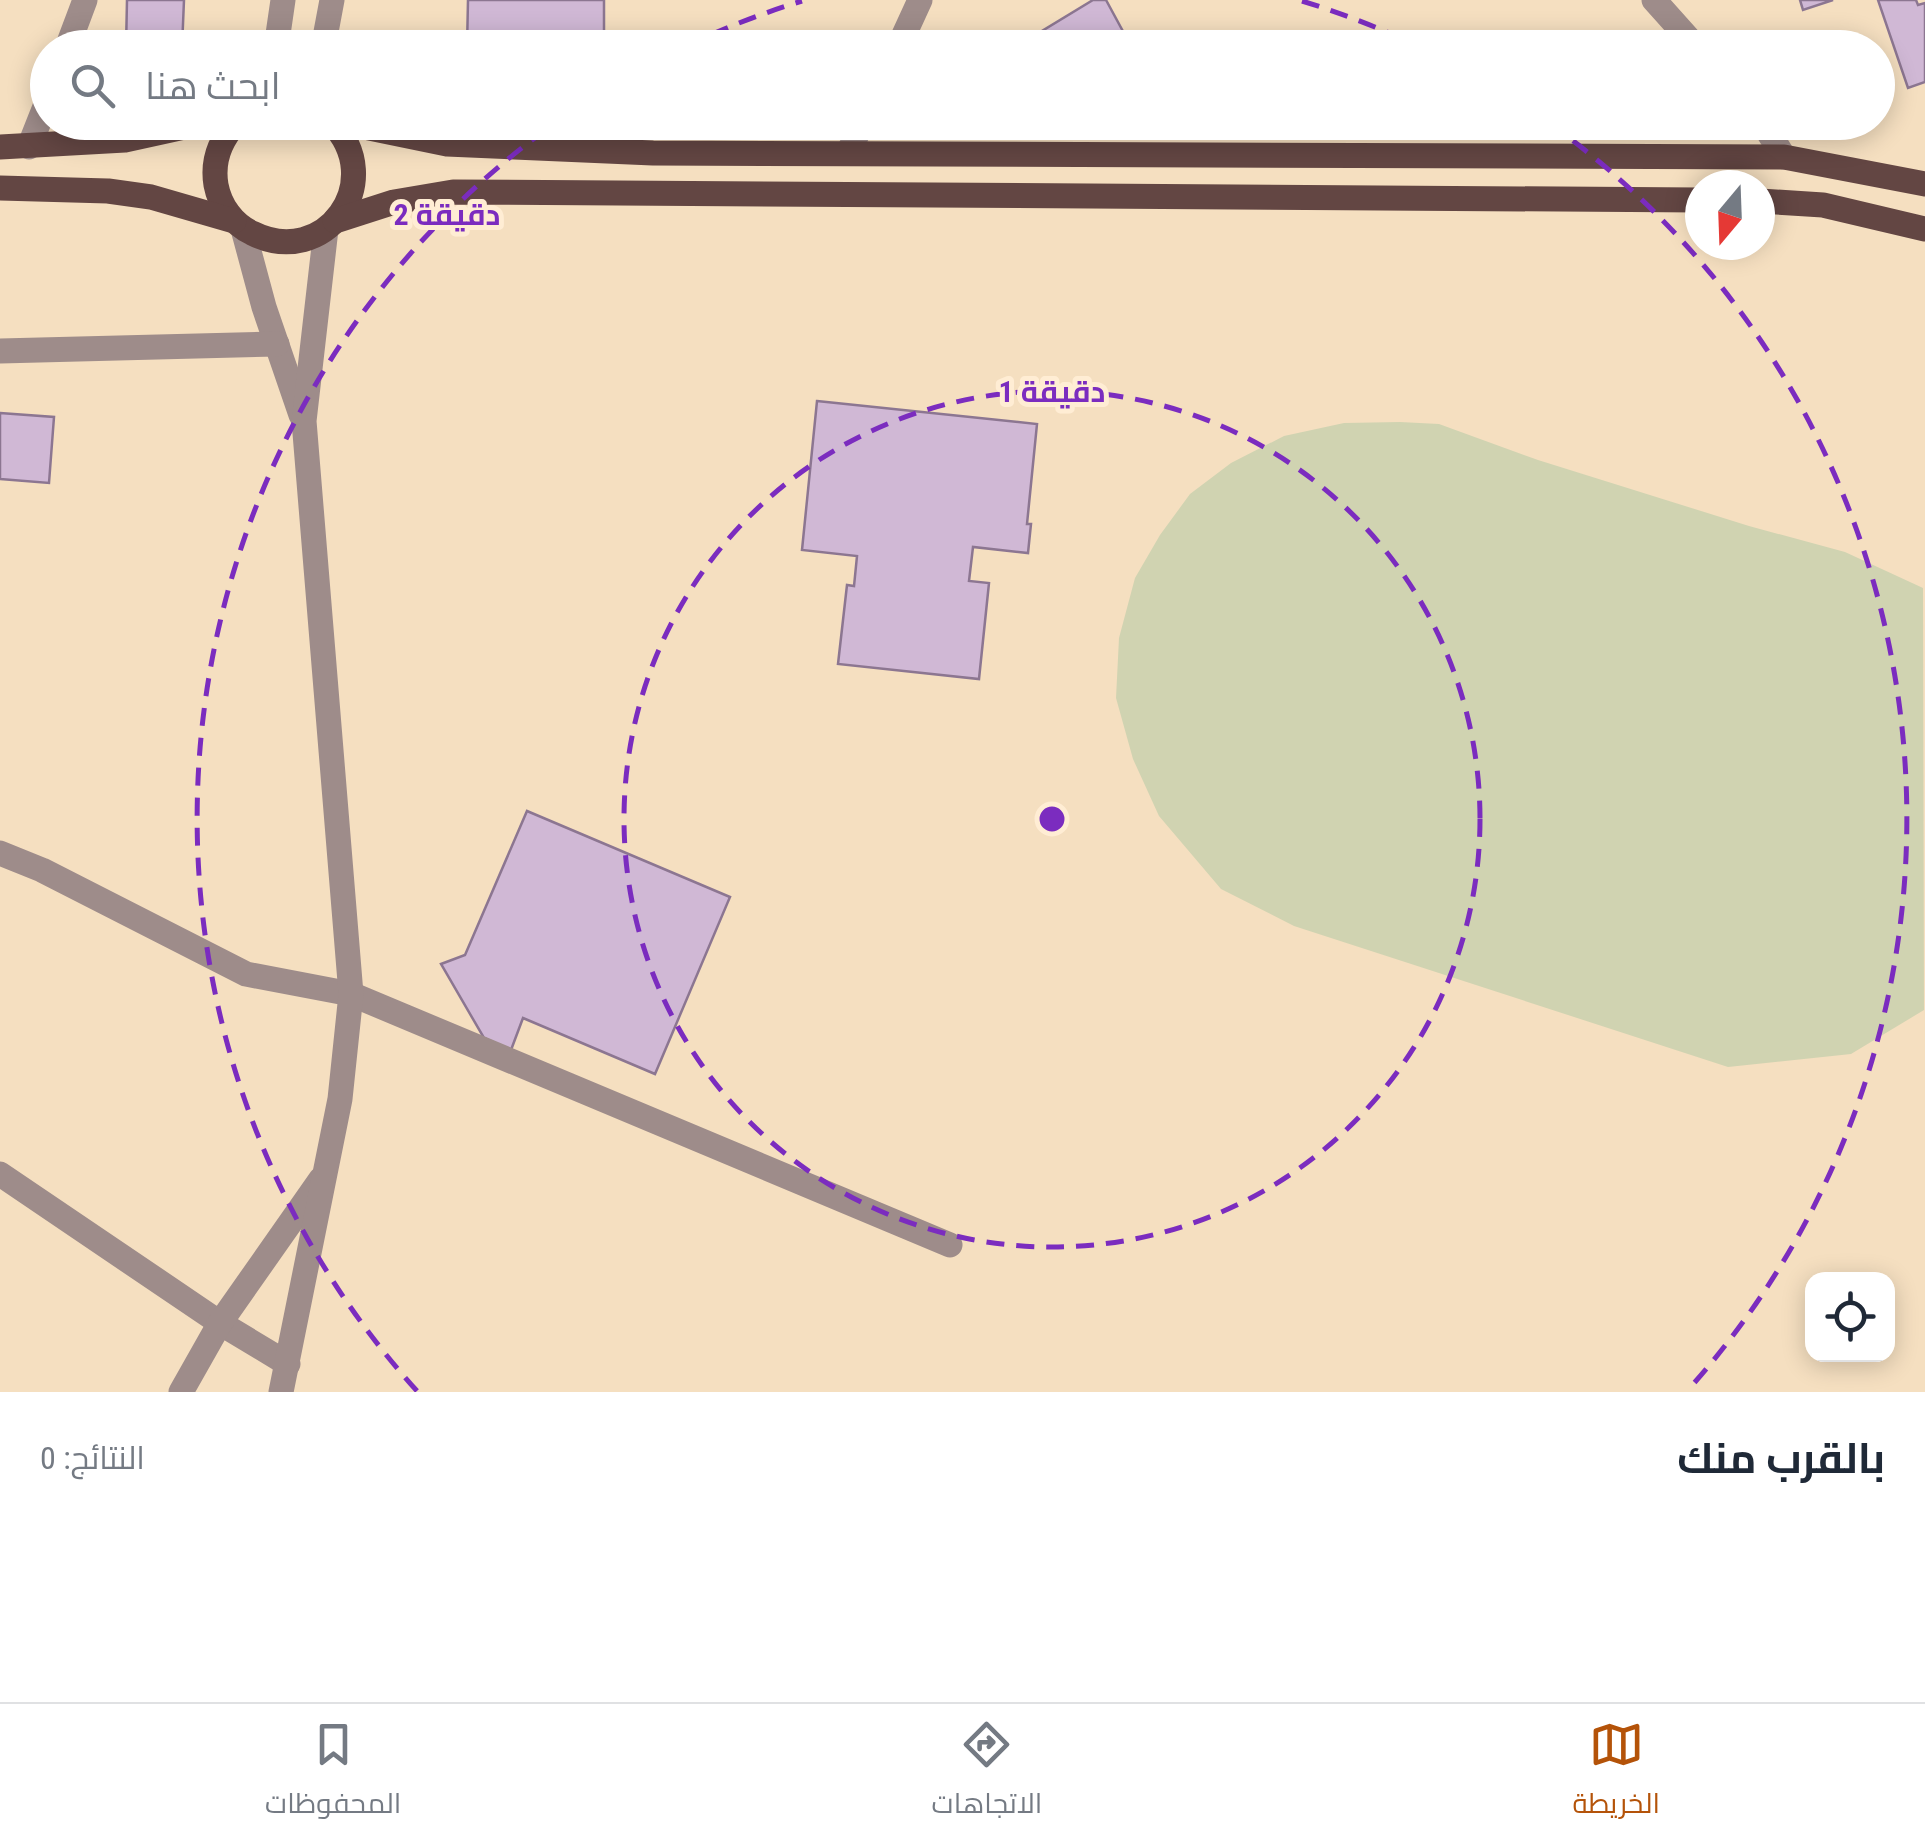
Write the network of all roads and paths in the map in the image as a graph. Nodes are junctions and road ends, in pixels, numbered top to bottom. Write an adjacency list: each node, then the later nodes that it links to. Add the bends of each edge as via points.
1 (85, 0): 6 (street)
2 (283, 0): 7 (street)
3 (332, 0): 8 (street)
4 (920, 0): 9 (street)
5 (1654, 0): 10 (street)
6 (74, 30)
7 (279, 30)
8 (326, 30)
9 (906, 30)
10 (1681, 30)
11 (32, 140): 19 (street)
12 (124, 140): 19 (main road)
13 (223, 140): 26 (main road, via 215,166 219,196)
14 (344, 140): 27 (main road, via 354,177)
15 (423, 140): 20 (main road, via 499,148)
16 (854, 140): 20 (street)
17 (1773, 140): 21 (street)
18 (0, 147): 19 (main road)
19 (29, 147)
20 (848, 153): 21 (main road)
21 (1784, 157): 22 (main road)
22 (1925, 184)
23 (0, 188): 26 (main road, via 151,197)
24 (1685, 200): 27 (main road, via 454,192 394,202)
25 (1775, 202): 28 (main road, via 1823,206)
26 (238, 225): 27 (main road, via 284,243 306,240); 29 (street)
27 (331, 225): 31 (street)
28 (1925, 230)
29 (277, 344): 30 (street); 31 (street)
30 (0, 350)
31 (304, 421): 33 (street)
32 (0, 853): 33 (street, via 246,974)
33 (351, 994): 34 (street); 36 (street)
34 (326, 1172): 37 (street); 38 (street)
35 (0, 1174): 37 (street)
36 (950, 1245)
37 (220, 1323): 38 (street); 39 (street)
38 (288, 1364): 40 (street)
39 (180, 1392)
40 (281, 1392)

